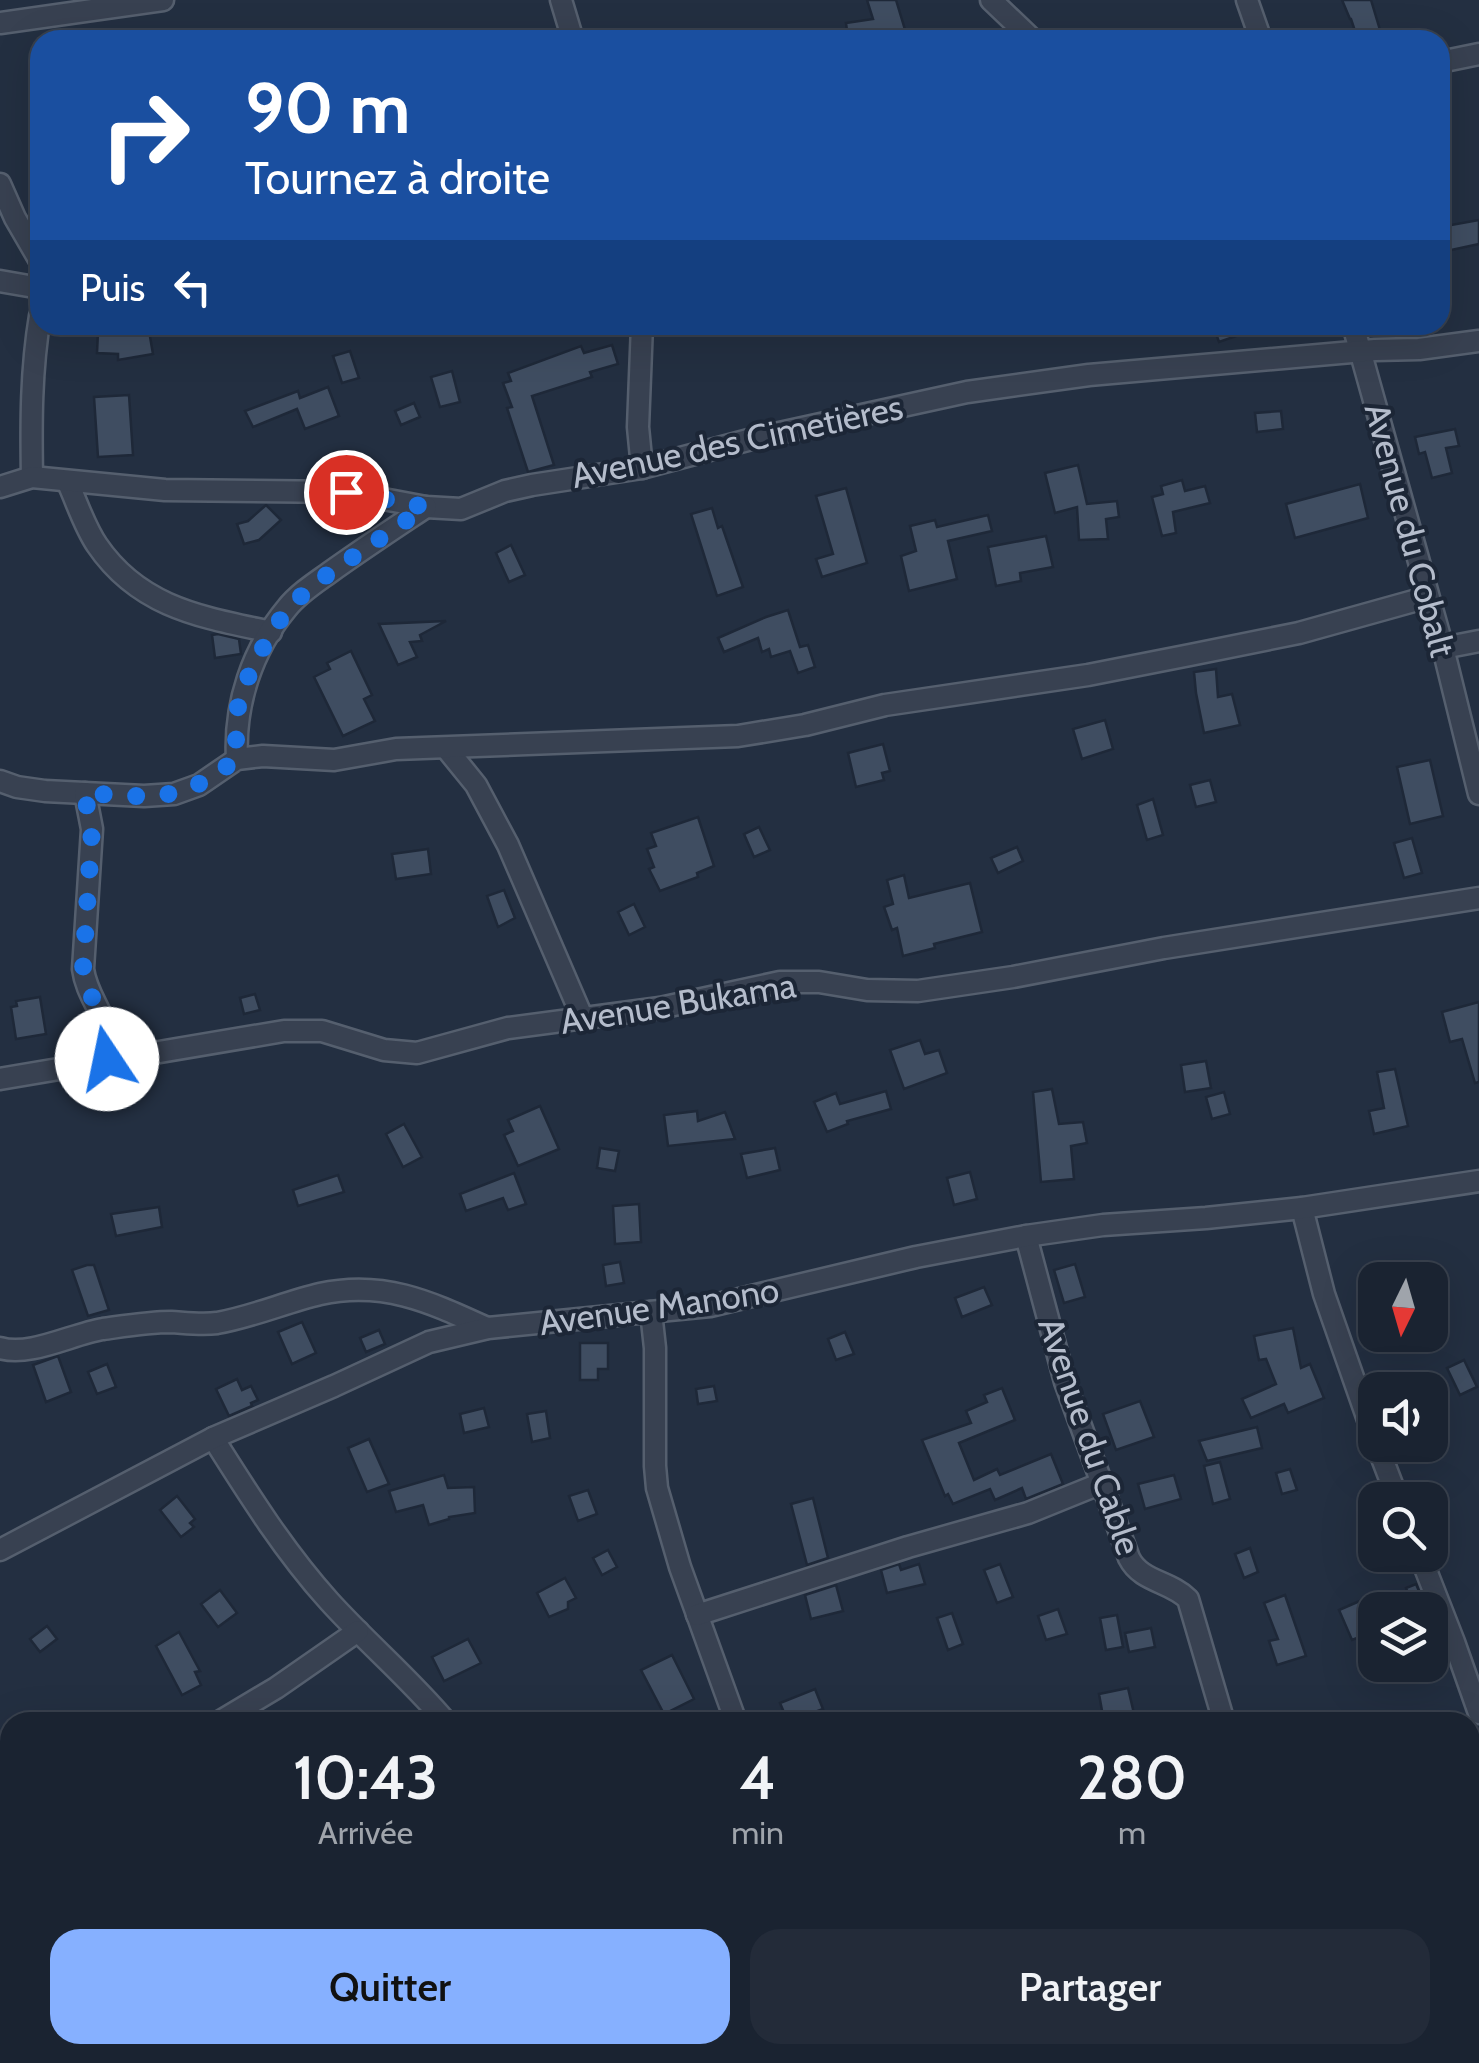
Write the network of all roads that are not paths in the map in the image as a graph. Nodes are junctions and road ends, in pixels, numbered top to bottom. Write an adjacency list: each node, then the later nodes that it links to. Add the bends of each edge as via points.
1 (162, 0): 5 (street)
2 (561, 0): 6 (street)
3 (991, 0): 7 (street)
4 (1246, 0): 8 (street)
5 (0, 23)
6 (570, 30)
7 (1022, 30)
8 (1256, 30)
9 (1479, 54): 10 (street)
10 (1450, 60)
11 (0, 184): 12 (street)
12 (30, 244)
13 (0, 281): 14 (street)
14 (30, 286)
15 (38, 335): 21 (street)
16 (642, 335): 20 (street)
17 (1356, 335): 19 (street, Avenue du Cobalt)
18 (1479, 341): 19 (street, Avenue des Cimetières)
19 (1361, 352): 20 (street, Avenue des Cimetières, via 967,392); 25 (street, Avenue du Cobalt)
20 (642, 468): 24 (street, Avenue des Cimetières, via 532,485 461,508)
21 (32, 477): 22 (street, Avenue des Cimetières); 23 (street, Avenue des Cimetières)
22 (68, 482): 24 (street, Avenue des Cimetières, via 346,492); 26 (street, via 96,544 131,584 177,609)
23 (0, 486)
24 (426, 507): 26 (street, via 309,588)
25 (1428, 597): 28 (street, Avenue du Cobalt); 29 (street, via 1190,656 738,736)
26 (272, 632): 30 (street, via 238,707)
27 (1479, 641): 28 (street)
28 (1443, 648): 33 (street, Avenue du Cobalt)
29 (446, 748): 30 (street, via 334,760); 35 (street, via 476,785 508,845)
30 (237, 759): 32 (street, via 174,794)
31 (0, 781): 32 (street)
32 (84, 793): 36 (street, via 92,829 84,981 104,1024)
33 (1479, 794)
34 (1479, 898): 35 (street, Avenue Bukama, via 918,991 780,982)
35 (583, 1019): 36 (street, Avenue Bukama, via 508,1028 417,1053 322,1031 284,1030)
36 (107, 1059): 37 (street, Avenue Bukama)
37 (0, 1078)
38 (1479, 1180): 39 (street, Avenue Manono)
39 (1302, 1208): 40 (street, Avenue Manono); 44 (street)
40 (1026, 1236): 41 (street, Avenue Manono, via 710,1306); 46 (street, Avenue du Cable, via 1065,1382)
41 (651, 1312): 42 (street, Avenue Manono); 49 (street, via 657,1488)
42 (488, 1328): 43 (street, via 416,1297 360,1288 220,1322 100,1330 22,1351); 45 (street, Avenue Manono, via 429,1342)
43 (0, 1348)
44 (1358, 1392)
45 (214, 1438): 47 (street, Avenue Manono); 50 (street, via 296,1562)
46 (1102, 1483): 49 (street, via 1028,1513); 54 (street, Avenue du Cable, via 1134,1567 1188,1599)
47 (0, 1550)
48 (1427, 1572): 55 (street)
49 (698, 1615): 53 (street)
50 (358, 1631): 51 (street); 52 (street)
51 (236, 1712)
52 (438, 1712)
53 (732, 1712)
54 (1221, 1712)
55 (1479, 1712)

